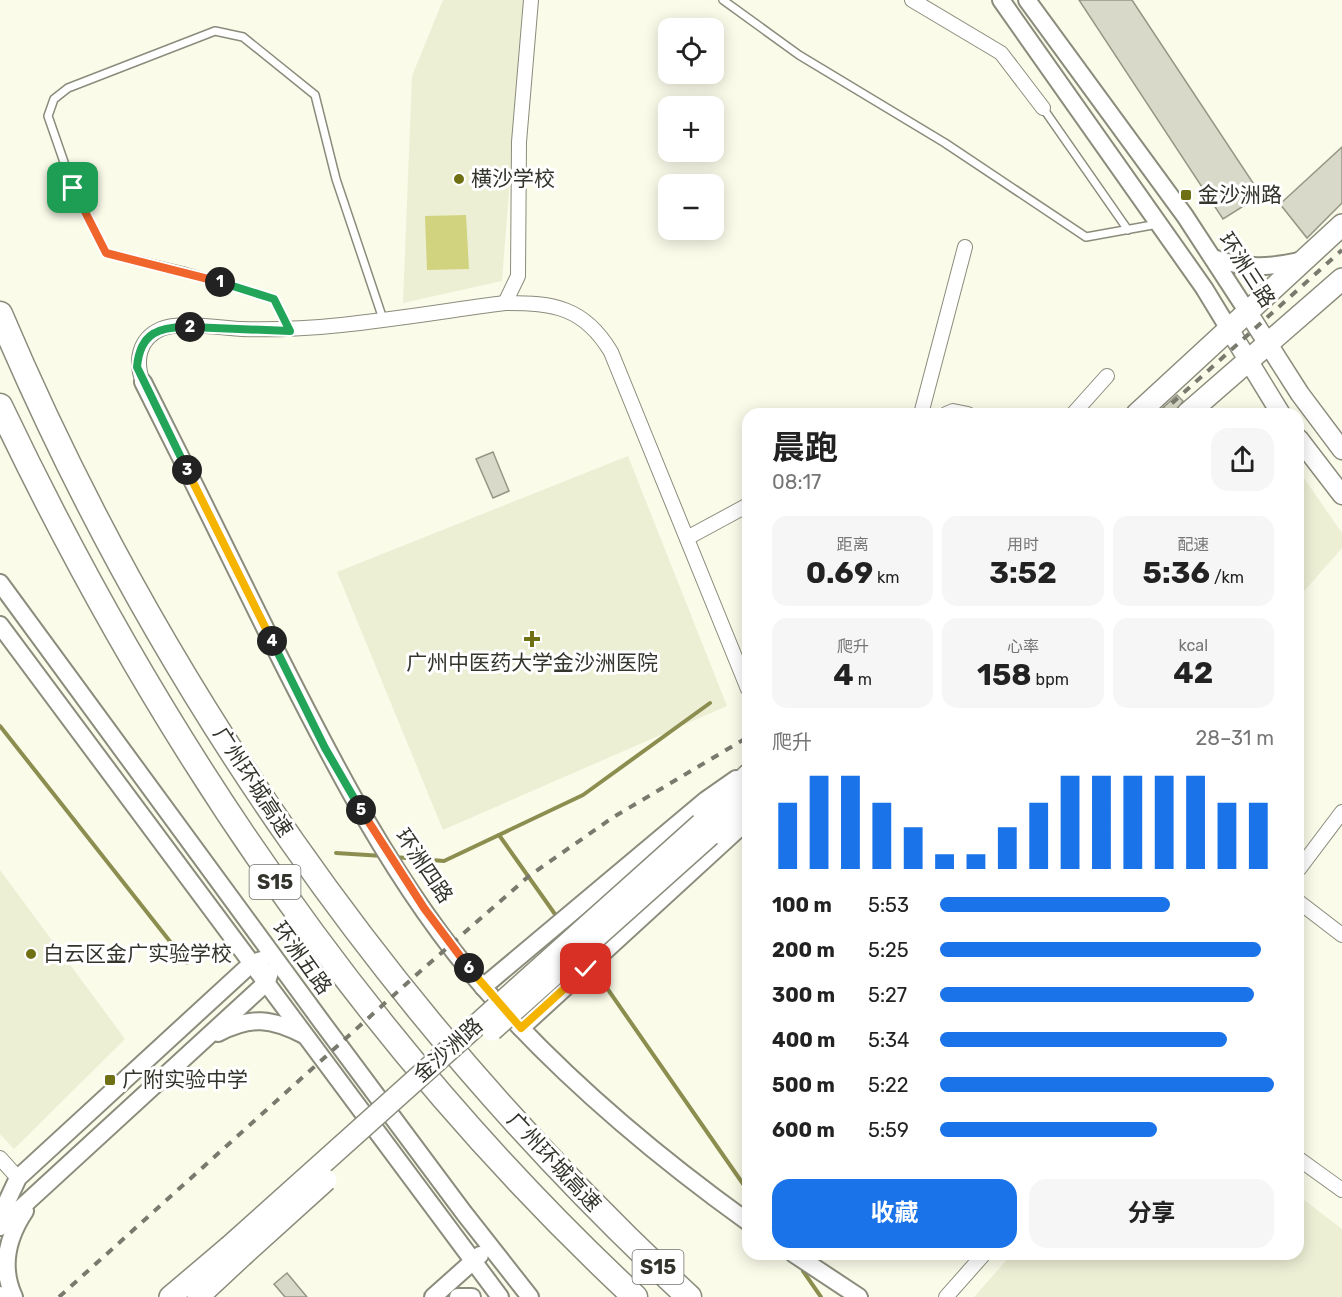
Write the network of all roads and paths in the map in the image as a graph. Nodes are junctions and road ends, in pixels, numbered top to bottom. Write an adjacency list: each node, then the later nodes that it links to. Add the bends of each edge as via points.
1 (531, 0): 14 (street, via 519,142 518,276)
2 (723, 0): 9 (lane, via 799,55 945,143 1086,237)
3 (912, 0): 6 (street, via 1001,53)
4 (1001, 0): 7 (street)
5 (1027, 0): 11 (street, 环洲三路)
6 (1043, 108): 9 (lane)
7 (1158, 224): 9 (lane); 18 (street)
8 (1342, 225): 12 (main road)
9 (1128, 230)
10 (965, 246): 25 (street)
11 (1213, 258): 12 (street, via 1263,268); 15 (street, 环洲三路)
12 (1303, 260): 15 (main road)
13 (1342, 279): 20 (main road)
14 (505, 303): 17 (street); 34 (street, via 540,304 563,310 592,324 602,336 628,390)
15 (1247, 310): 18 (main road); 20 (main road, 环洲三路)
16 (0, 314): 78 (highway, 广州环城高速 / S15, via 74,474 134,587 192,690 315,875 412,1002 546,1155 624,1236)
17 (383, 319): 19 (street); 19 (lane, via 336,179 315,95 243,38 215,31 68,88 54,99 48,116 73,188 106,253 274,299)
18 (1229, 329): 21 (main road); 27 (main road)
19 (290, 331): 23 (street, via 174,326 162,329 143,344 138,355 137,367)
20 (1268, 344): 21 (main road); 31 (main road, 环洲三路)
21 (1247, 362): 28 (main road); 29 (main road)
22 (1107, 376): 26 (street)
23 (144, 382): 52 (street, 环洲四路, via 325,748 424,908)
24 (0, 406): 77 (highway, 广州环城高速 / S15, via 67,544 145,683 286,898 461,1118)
25 (923, 408)
26 (1078, 408)
27 (1143, 408)
28 (1194, 408)
29 (1277, 408)
30 (1304, 446): 32 (main road)
31 (1342, 450)
32 (1342, 495)
33 (742, 509): 34 (street)
34 (687, 538): 39 (street)
35 (0, 583): 37 (street, 环洲五路)
36 (1, 634): 37 (street); 38 (street, 环洲五路)
37 (45, 647): 38 (street); 49 (street, 环洲五路)
38 (22, 655): 50 (street, 环洲五路)
39 (742, 667)
40 (742, 773): 52 (street)
41 (742, 783): 45 (main road, 金沙洲路)
42 (742, 812): 45 (main road, 金沙洲路)
43 (1342, 813): 46 (street)
44 (742, 815): 53 (street)
45 (706, 830): 65 (main road, 金沙洲路, bridge)
46 (1304, 862)
47 (1304, 906): 48 (street)
48 (1342, 935)
49 (274, 956): 50 (street); 51 (street); 64 (street, 环洲五路)
50 (252, 963): 51 (street, 环洲五路); 54 (street)
51 (267, 982): 55 (street, 环洲五路); 56 (street)
52 (483, 987): 53 (street, 环洲四路)
53 (521, 1028): 63 (street, 环洲四路, via 614,1120)
54 (182, 1030): 56 (street); 59 (street)
55 (307, 1037): 56 (street, via 276,1024 250,1021); 68 (street, 环洲五路)
56 (197, 1046): 60 (street)
57 (0, 1158): 59 (street)
58 (1304, 1163): 61 (street)
59 (18, 1178): 60 (street, via 3,1210 0,1227); 62 (street)
60 (48, 1183): 69 (street, via 16,1224 7,1248 6,1272)
61 (1342, 1190)
62 (0, 1192)
63 (742, 1217)
64 (490, 1247): 68 (street); 76 (street, 环洲五路)
65 (236, 1252): 70 (main road, 金沙洲路); 71 (main road, 金沙洲路)
66 (803, 1260): 79 (street)
67 (979, 1260): 80 (street)
68 (472, 1262): 72 (street); 75 (street, 环洲五路)
69 (14, 1297)
70 (170, 1297)
71 (198, 1297)
72 (433, 1297)
73 (458, 1297): 74 (street)
74 (472, 1297)
75 (500, 1297)
76 (530, 1297)
77 (635, 1297)
78 (691, 1297)
79 (859, 1297)
80 (946, 1297)

